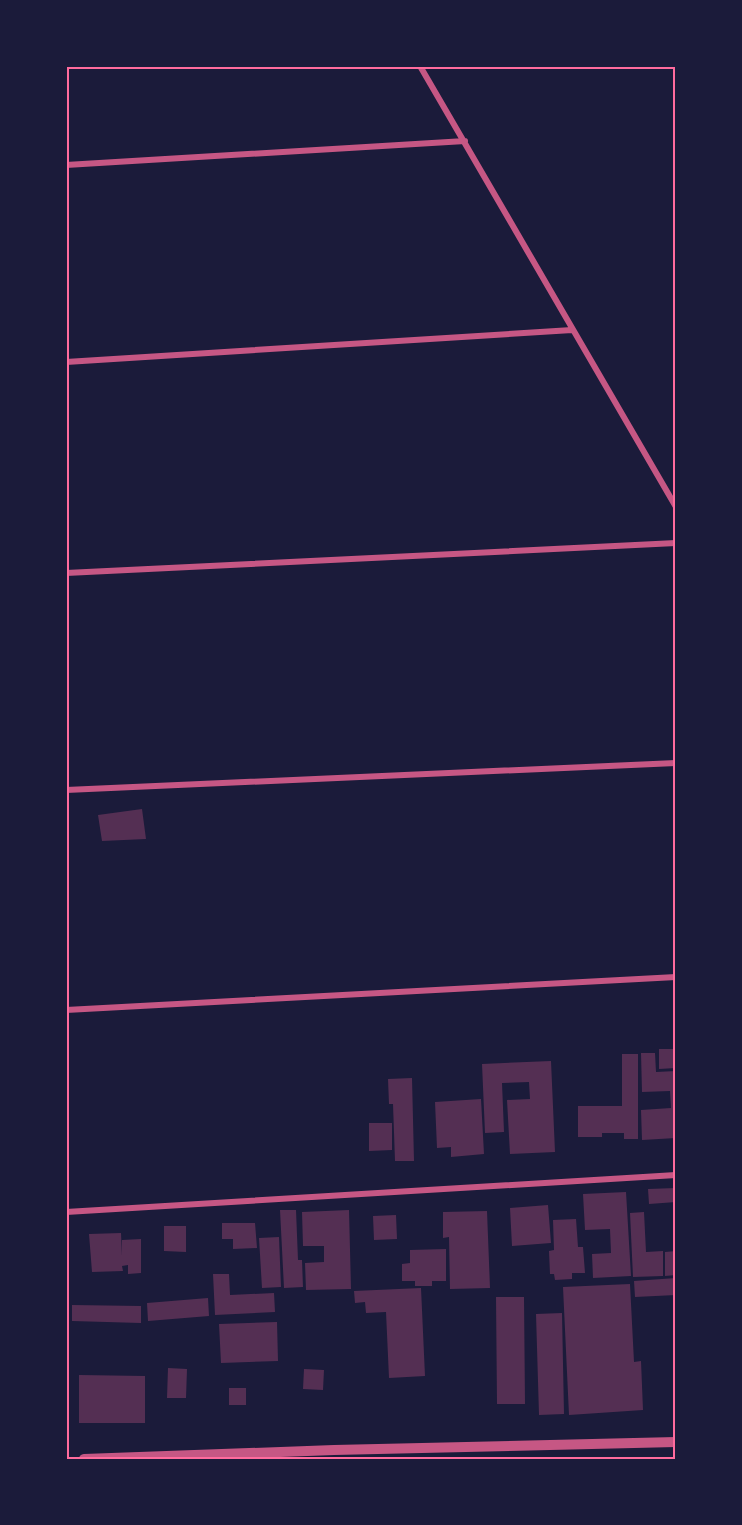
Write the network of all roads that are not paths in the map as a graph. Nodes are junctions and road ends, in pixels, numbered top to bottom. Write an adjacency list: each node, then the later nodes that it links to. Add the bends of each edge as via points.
1 (420, 66): 2 (street)
2 (465, 141): 3 (street); 4 (street)
3 (66, 165)
4 (572, 330): 5 (street); 6 (street)
5 (66, 362)
6 (676, 507)
7 (676, 543): 8 (street)
8 (66, 573)
9 (676, 763): 10 (street)
10 (66, 790)
11 (676, 977): 12 (street)
12 (66, 1010)
13 (676, 1175): 14 (street)
14 (66, 1212)
15 (676, 1442): 17 (street)
16 (335, 1454): 17 (street); 18 (street)
17 (374, 1454)
18 (84, 1459)

